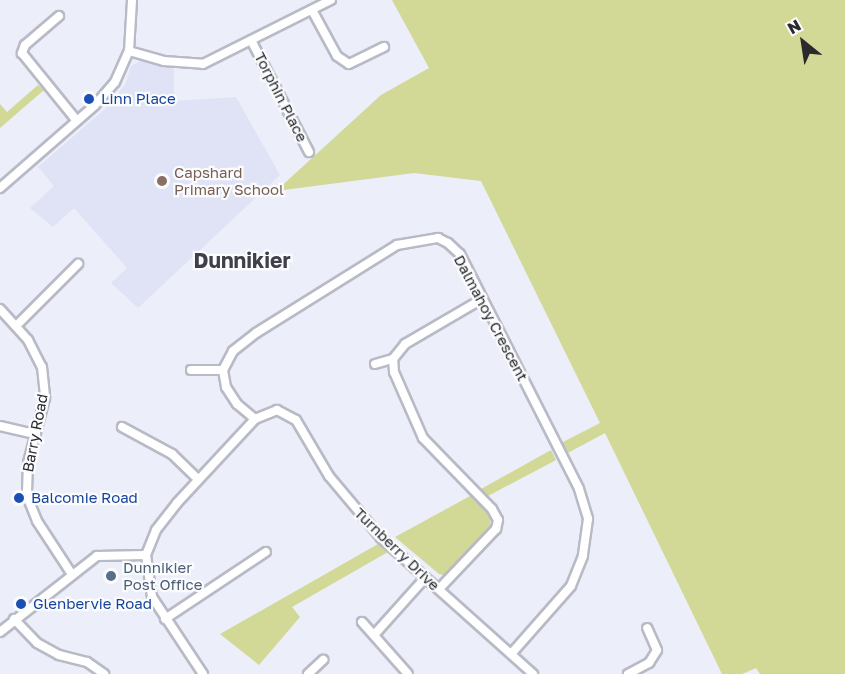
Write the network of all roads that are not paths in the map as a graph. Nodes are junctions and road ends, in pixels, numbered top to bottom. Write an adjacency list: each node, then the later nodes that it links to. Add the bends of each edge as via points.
1 (132, 0): 7 (street)
2 (331, 0): 3 (street)
3 (312, 10): 5 (street); 6 (street, via 337,56 349,64)
4 (59, 16): 8 (street, via 25,45 22,53)
5 (252, 42): 7 (street, via 203,64 164,62); 9 (street, Torphin Place)
6 (384, 47)
7 (129, 51): 8 (street, via 115,82)
8 (77, 121): 10 (street)
9 (309, 152)
10 (0, 188)
11 (78, 264): 14 (street)
12 (482, 299): 15 (street, via 405,344); 18 (street, Dalmahoy Crescent, via 460,254 448,243 438,238 405,243 256,333 233,351); 35 (street, Dalmahoy Crescent, via 579,489 588,519 583,556 571,586)
13 (0, 309): 14 (street, Barry Road)
14 (16, 326): 22 (street, Barry Road, via 42,367 45,398)
15 (393, 359): 16 (street); 28 (street, via 394,372 423,438 486,502 498,520 496,529)
16 (375, 364)
17 (191, 370): 18 (street)
18 (223, 370): 19 (street, via 226,387)
19 (255, 420): 23 (street); 27 (street, Turnberry Drive, via 277,410 296,420 347,500)
20 (0, 426): 22 (street)
21 (122, 427): 23 (street, via 172,454)
22 (36, 434): 26 (street, Barry Road, via 28,463 27,496 37,521)
23 (198, 479): 25 (street, via 160,523)
24 (266, 552): 30 (street)
25 (146, 555): 26 (street, via 97,556); 30 (street, via 147,583)
26 (71, 573): 29 (street)
27 (425, 578): 28 (street, Turnberry Drive); 34 (street)
28 (439, 589): 35 (street, Turnberry Drive)
29 (14, 619): 33 (street); 38 (street, via 37,642 58,655 87,662)
30 (165, 619): 39 (street)
31 (362, 622): 34 (street)
32 (647, 628): 42 (street, via 657,650 649,663)
33 (0, 632)
34 (374, 635): 41 (street)
35 (512, 653): 37 (street, Turnberry Drive)
36 (323, 660): 40 (street)
37 (528, 672)
38 (104, 674)
39 (203, 674)
40 (308, 674)
41 (408, 674)
42 (628, 674)

